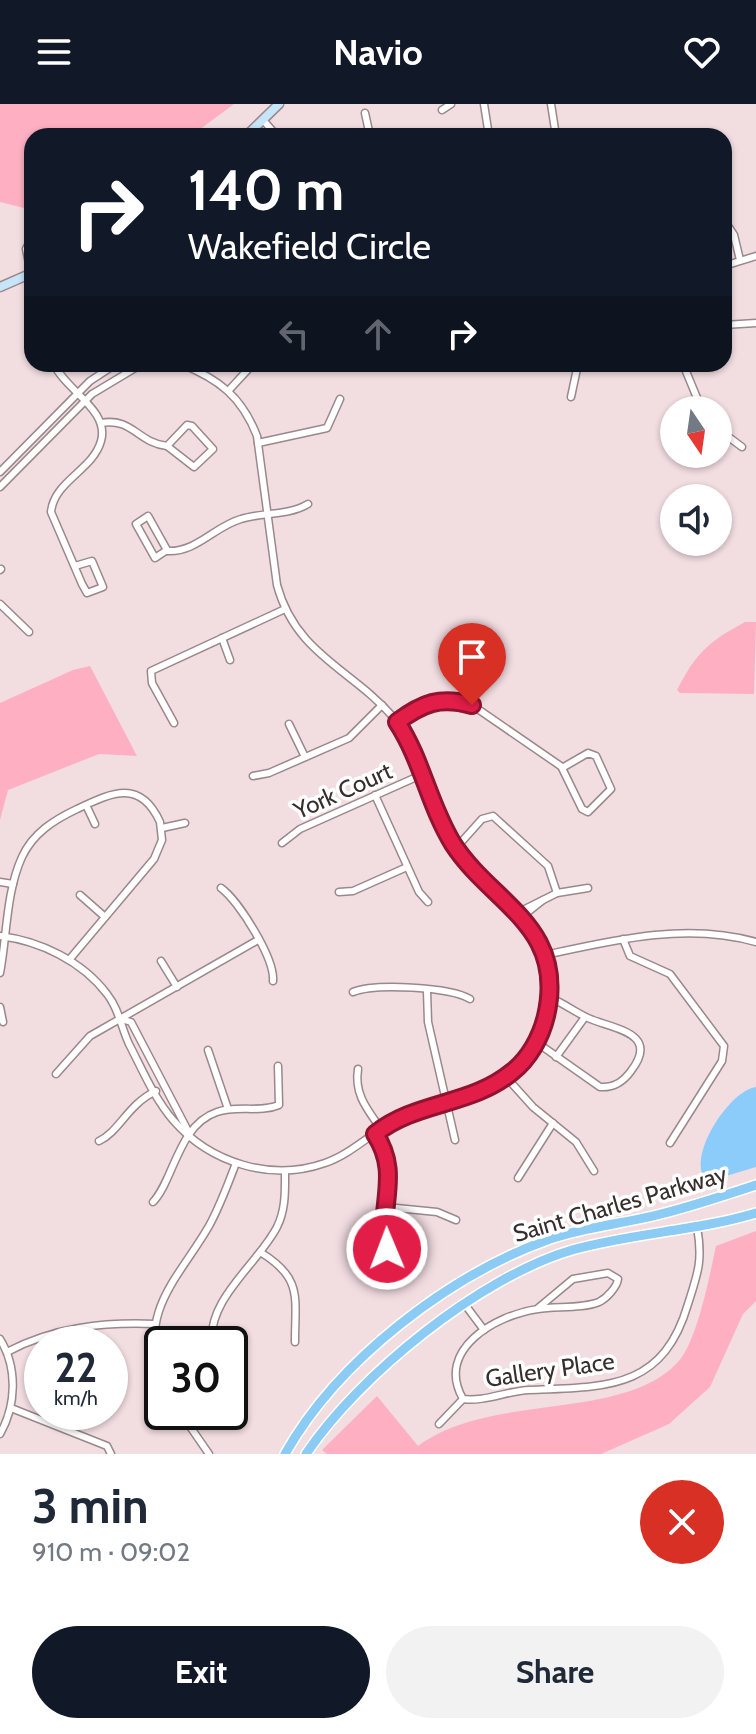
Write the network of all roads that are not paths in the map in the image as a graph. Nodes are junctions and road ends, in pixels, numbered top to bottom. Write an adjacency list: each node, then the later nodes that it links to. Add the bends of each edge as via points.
1 (279, 104): 7 (street)
2 (451, 104): 5 (street)
3 (484, 104): 11 (street)
4 (551, 104): 12 (street)
5 (442, 110)
6 (365, 113): 10 (street)
7 (263, 120): 8 (street); 9 (street)
8 (257, 128)
9 (270, 128)
10 (368, 128)
11 (488, 128)
12 (555, 128)
13 (732, 232): 15 (street)
14 (756, 256): 15 (street)
15 (740, 260): 16 (street)
16 (732, 263)
17 (24, 276): 18 (street)
18 (0, 287)
19 (756, 323): 20 (street)
20 (732, 324)
21 (58, 372): 29 (street)
22 (102, 372): 29 (street)
23 (127, 372): 33 (street)
24 (197, 372): 28 (street)
25 (246, 372): 28 (street)
26 (576, 372): 31 (street)
27 (686, 372): 30 (street)
28 (230, 389): 36 (street)
29 (75, 394): 33 (street); 39 (street)
30 (696, 396)
31 (571, 397)
32 (340, 399): 36 (street, via 327,428)
33 (84, 402): 34 (street); 40 (street)
34 (101, 423): 37 (street, via 123,422 151,442); 44 (street, via 98,448 56,494 51,507)
35 (732, 440): 38 (street)
36 (258, 443): 42 (street)
37 (167, 446): 37 (street, via 194,467 213,449 189,425)
38 (742, 447)
39 (0, 472)
40 (0, 487)
41 (308, 504): 42 (street)
42 (267, 514): 43 (street, via 238,519 194,544); 46 (street)
43 (167, 551): 43 (street, via 152,557 136,521 152,517)
44 (75, 566): 44 (street, via 87,593 103,587 92,561)
45 (0, 604): 47 (street)
46 (285, 609): 48 (street); 50 (street, via 312,649)
47 (29, 632)
48 (222, 638): 49 (street); 52 (street, via 157,666 150,676)
49 (230, 660)
50 (382, 705): 51 (street); 54 (street, via 349,738)
51 (397, 722): 55 (street, via 428,702 459,701); 56 (street)
52 (174, 723)
53 (289, 724): 54 (street)
54 (305, 757): 57 (street)
55 (562, 767): 55 (street, via 593,753 610,792 591,811 584,811)
56 (421, 775): 58 (street, York Court); 64 (street)
57 (253, 776)
58 (375, 795): 63 (street, York Court, via 300,829); 65 (street)
59 (86, 805): 61 (street); 62 (street, via 109,794 134,794 153,810); 67 (street, via 33,839)
60 (185, 823): 62 (street)
61 (95, 824)
62 (162, 828): 75 (street, via 157,853)
63 (282, 843)
64 (456, 848): 71 (street, via 482,819 493,816 548,866); 74 (street)
65 (407, 867): 70 (street); 73 (street)
66 (0, 882): 67 (street)
67 (13, 884): 76 (street)
68 (221, 888): 78 (street, via 235,900)
69 (588, 888): 71 (street)
70 (339, 892)
71 (557, 893): 74 (street)
72 (80, 895): 75 (street)
73 (428, 902)
74 (521, 914): 80 (street)
75 (105, 917): 81 (street)
76 (3, 936): 81 (street, via 43,946); 83 (street)
77 (623, 939): 79 (street, via 713,933); 80 (street); 110 (street, via 630,956 673,977 724,1046 722,1061)
78 (258, 940): 84 (street, via 272,966); 85 (street)
79 (756, 942)
80 (545, 955): 88 (street)
81 (69, 960): 92 (street, via 107,993)
82 (161, 961): 85 (street)
83 (0, 973)
84 (273, 981)
85 (177, 987): 92 (street)
86 (427, 991): 87 (street); 89 (street, via 457,992); 103 (street, via 428,1022)
87 (353, 992)
88 (549, 997): 91 (street); 94 (street)
89 (470, 999)
90 (0, 1007): 93 (street)
91 (585, 1017): 96 (street); 96 (street, via 633,1035 640,1049 635,1066 619,1084 600,1087)
92 (121, 1019): 99 (street, via 82,1042); 101 (street, via 131,1022); 102 (street)
93 (3, 1022)
94 (536, 1042): 96 (street); 100 (street)
95 (208, 1050): 104 (street)
96 (556, 1057)
97 (278, 1066): 104 (street, via 279,1105)
98 (358, 1069): 106 (street, via 358,1093)
99 (56, 1074)
100 (506, 1077): 103 (street, via 482,1092); 105 (street)
101 (163, 1088): 102 (street); 107 (street)
102 (154, 1092): 107 (street); 109 (street, via 133,1105)
103 (447, 1103): 106 (street); 108 (street)
104 (228, 1109): 107 (street, via 211,1115)
105 (553, 1123): 113 (street, via 582,1150); 114 (street)
106 (378, 1131): 112 (street, via 333,1160); 117 (street, via 389,1164)
107 (191, 1135): 111 (street); 116 (street, via 175,1155)
108 (455, 1140)
109 (99, 1141)
110 (670, 1143)
111 (236, 1163): 112 (street); 125 (street, via 208,1227 167,1287)
112 (285, 1171): 121 (street, via 283,1212)
113 (594, 1171)
114 (518, 1178)
115 (756, 1185): 138 (main road, Saint Charles Parkway, via 552,1239 472,1276 353,1366)
116 (153, 1202)
117 (386, 1207): 119 (street, via 437,1212); 122 (street)
118 (756, 1213): 120 (main road, Saint Charles Parkway)
119 (456, 1220)
120 (697, 1227): 123 (main road, Saint Charles Parkway, via 563,1253); 131 (street, Gallery Place, via 702,1260 679,1334 664,1357 621,1380 564,1391)
121 (260, 1252): 126 (street, via 214,1317); 129 (street, via 284,1267 293,1283)
122 (390, 1262)
123 (466, 1306): 127 (street, Gallery Place); 139 (main road, Saint Charles Parkway, via 367,1380)
124 (537, 1309): 124 (street, Gallery Place, via 599,1302 618,1279 608,1273 575,1279); 127 (street, Gallery Place)
125 (155, 1324): 130 (street, via 83,1326)
126 (213, 1326)
127 (484, 1330): 131 (street, Gallery Place, via 465,1346 455,1364 454,1381)
128 (0, 1339): 130 (street)
129 (295, 1342)
130 (7, 1352): 132 (street)
131 (463, 1399): 133 (street)
132 (11, 1408): 135 (street); 136 (street, via 107,1446)
133 (439, 1424)
134 (192, 1430): 137 (street)
135 (0, 1434)
136 (111, 1454)
137 (209, 1454)
138 (285, 1454)
139 (306, 1454)

